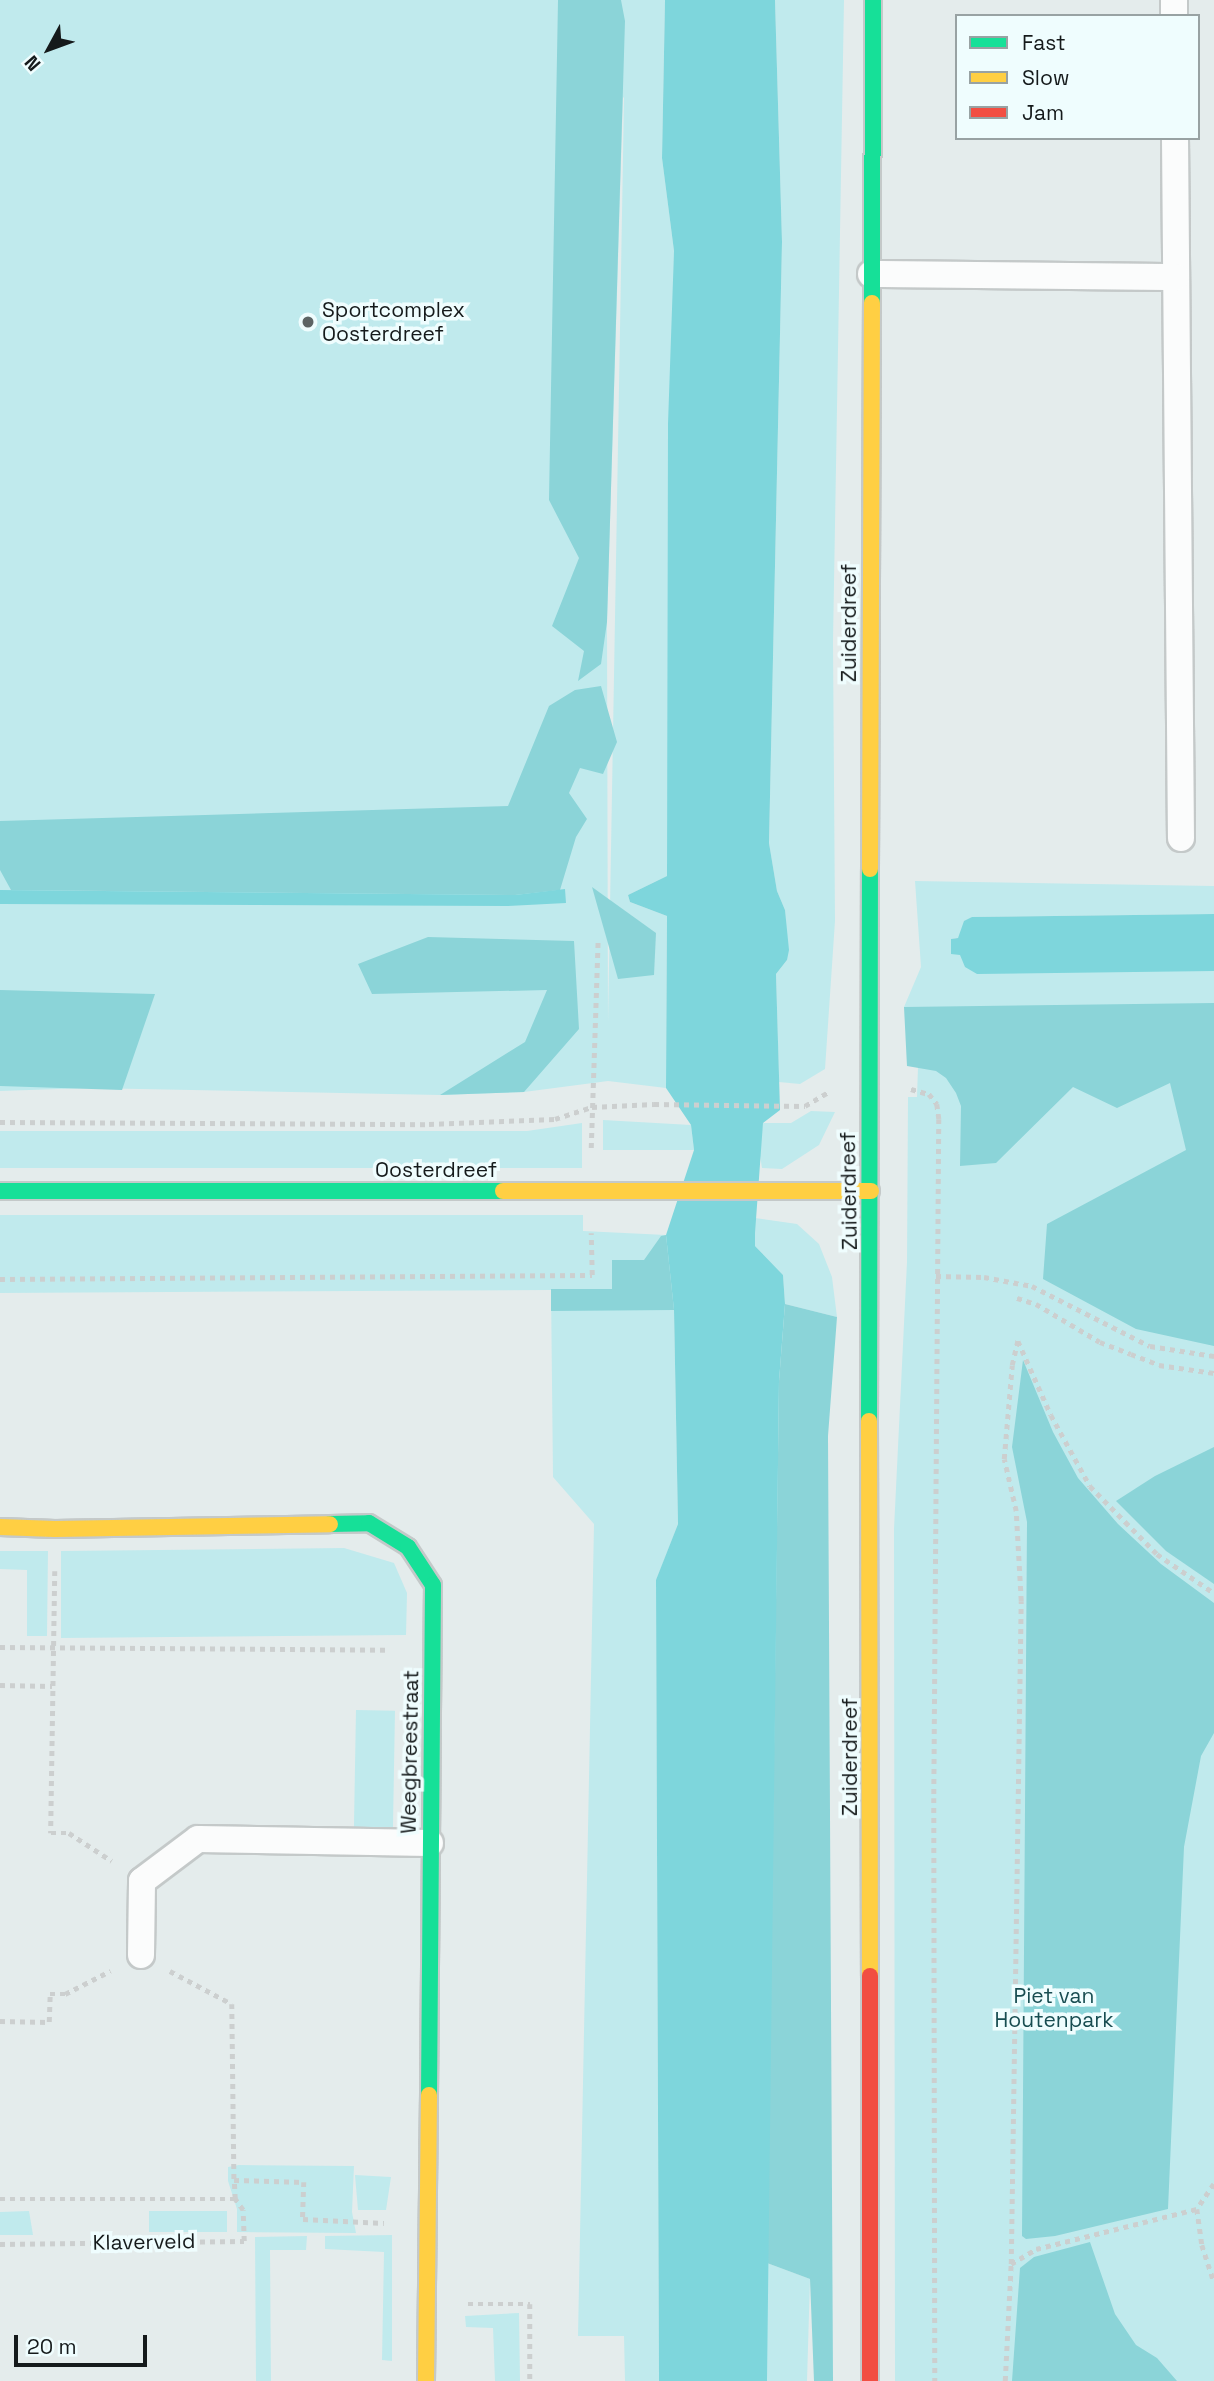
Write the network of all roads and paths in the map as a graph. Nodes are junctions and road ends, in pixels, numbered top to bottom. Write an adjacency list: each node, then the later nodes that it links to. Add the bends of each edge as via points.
1 (873, 0): 3 (street, Zuiderdreef)
2 (1175, 140): 4 (lane)
3 (871, 274): 4 (lane); 9 (street, Zuiderdreef)
4 (1176, 277): 5 (lane)
5 (1181, 838)
6 (799, 1105): 7 (path, via 592,1107 555,1119 429,1125)
7 (0, 1122)
8 (0, 1191): 9 (street, Oosterdreef)
9 (871, 1191): 37 (street, Zuiderdreef)
10 (1017, 1298): 12 (path, via 1036,1304 1100,1342 1159,1365)
11 (1214, 1356): 38 (path, via 1150,1346 1032,1286 984,1277 936,1276)
12 (1214, 1373)
13 (0, 1527): 14 (street, Weegbreestraat)
14 (55, 1529): 17 (path); 18 (street, Weegbreestraat, via 369,1523 408,1547 433,1585)
15 (1214, 1593): 32 (path, via 1157,1554 1090,1486 1063,1440 1018,1340 1004,1459 1016,1511 1021,1601)
16 (0, 1647): 17 (path)
17 (54, 1647): 18 (path); 20 (path)
18 (432, 1651): 21 (street, Weegbreestraat)
19 (0, 1685): 20 (path)
20 (52, 1686): 22 (path, via 51,1833 69,1833)
21 (430, 1843): 22 (lane, via 198,1839); 30 (street, Weegbreestraat)
22 (142, 1881): 23 (lane)
23 (141, 1955): 24 (path, via 65,1994 50,1994 49,2022); 25 (path, Klaverveld, via 232,2004)
24 (0, 2021)
25 (234, 2180): 28 (path, Klaverveld); 30 (path, via 304,2182 303,2220)
26 (1214, 2184): 29 (path)
27 (0, 2199): 28 (path, Klaverveld)
28 (235, 2199): 31 (path, Klaverveld, via 243,2210 244,2241)
29 (1197, 2209): 32 (path, via 1036,2249); 33 (path)
30 (427, 2225): 34 (street, Weegbreestraat)
31 (0, 2244)
32 (1011, 2264): 39 (path)
33 (1214, 2281)
34 (426, 2304): 35 (street, Weegbreestraat); 36 (path, via 530,2304)
35 (426, 2381)
36 (530, 2381)
37 (870, 2381)
38 (935, 2381)
39 (1005, 2381)

